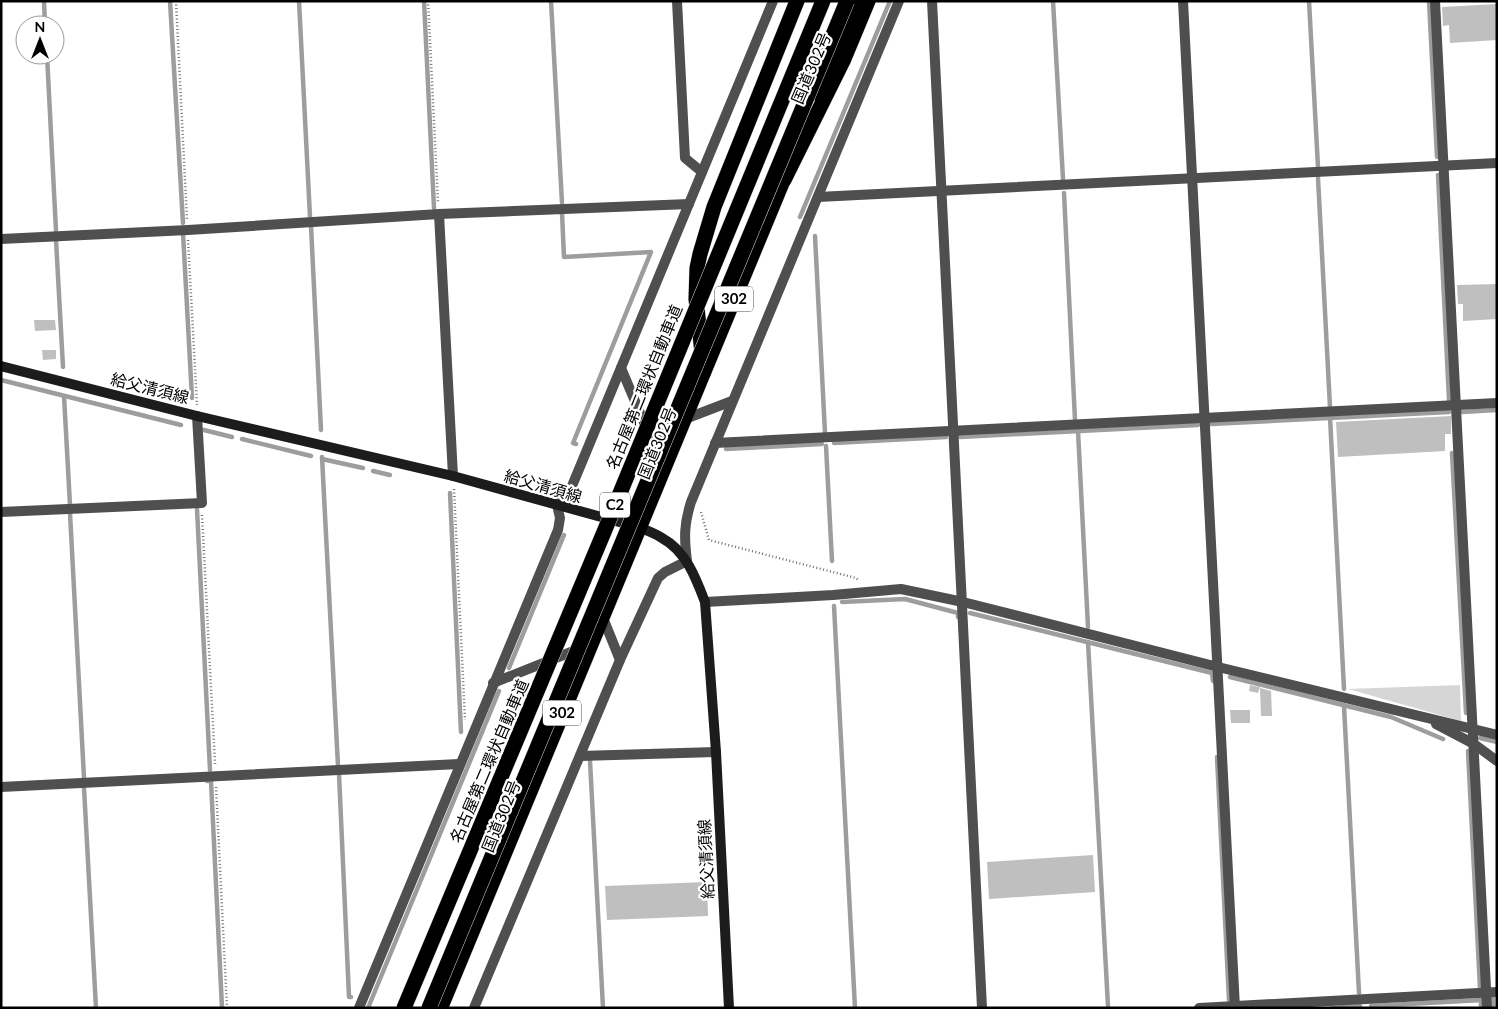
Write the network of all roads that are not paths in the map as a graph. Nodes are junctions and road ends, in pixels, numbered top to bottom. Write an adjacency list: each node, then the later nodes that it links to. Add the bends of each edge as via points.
1 (677, 1): 14 (street, via 685,158)
2 (773, 1): 14 (street)
3 (797, 1): 24 (highway, via 714,207 700,254 696,299)
4 (823, 1): 59 (highway, 名古屋第二環状自動車道 / C2, bridge)
5 (847, 1): 60 (highway, C2, bridge)
6 (858, 1): 16 (highway, 国道302号 / 302)
7 (868, 1): 16 (highway, via 843,61)
8 (899, 1): 18 (street)
9 (932, 1): 17 (street)
10 (1183, 1): 15 (street)
11 (1435, 1): 13 (street)
12 (1497, 164): 13 (street)
13 (1444, 166): 15 (street); 27 (street)
14 (702, 172): 19 (street)
15 (1191, 178): 17 (street); 29 (street)
16 (784, 180): 24 (highway, 国道302号 / 302)
17 (942, 191): 18 (street); 31 (street)
18 (818, 197): 25 (street)
19 (689, 204): 20 (street); 23 (street)
20 (439, 214): 21 (street); 34 (street)
21 (1, 239)
22 (1, 366): 28 (main road, 給父清須線)
23 (621, 368): 33 (street); 35 (street, via 572,486)
24 (704, 371): 30 (highway, 国道302号 / 302)
25 (732, 401): 30 (street); 32 (street)
26 (1497, 403): 27 (street)
27 (1456, 405): 29 (street); 47 (street)
28 (198, 416): 34 (main road, 給父清須線); 36 (street, via 202,502)
29 (1204, 418): 31 (street); 44 (street)
30 (685, 419): 33 (highway, 国道302号 / 302)
31 (954, 431): 32 (street); 40 (street)
32 (715, 443): 38 (street, via 685,520)
33 (664, 470): 37 (highway, 国道302号 / 302)
34 (453, 476): 35 (main road, 給父清須線)
35 (557, 505): 37 (main road, 給父清須線); 45 (street, via 558,530)
36 (1, 512)
37 (641, 528): 38 (main road, 給父清須線, via 663,538); 41 (highway, 国道302号 / 302)
38 (686, 561): 39 (main road, 給父清須線); 43 (street, via 658,578)
39 (705, 602): 40 (street, via 901,589); 50 (main road, 給父清須線)
40 (963, 602): 44 (street); 64 (street)
41 (603, 618): 42 (highway, 国道302号 / 302); 43 (street)
42 (592, 643): 45 (street); 61 (highway, 国道302号 / 302)
43 (620, 660): 51 (street)
44 (1218, 667): 46 (street); 57 (street)
45 (494, 683): 53 (street)
46 (1422, 717): 47 (street); 49 (street)
47 (1473, 728): 48 (street); 49 (street)
48 (1497, 735)
49 (1474, 744): 52 (street); 55 (street)
50 (716, 752): 51 (street); 63 (main road, 給父清須線)
51 (580, 756): 62 (street)
52 (1497, 760)
53 (459, 764): 54 (street); 58 (street)
54 (1, 787)
55 (1492, 992): 56 (street); 66 (street)
56 (1365, 1003): 57 (street)
57 (1235, 1007): 65 (street)
58 (358, 1008)
59 (404, 1008)
60 (429, 1008)
61 (441, 1008)
62 (474, 1008)
63 (729, 1008)
64 (982, 1008)
65 (1198, 1008)
66 (1487, 1008)

